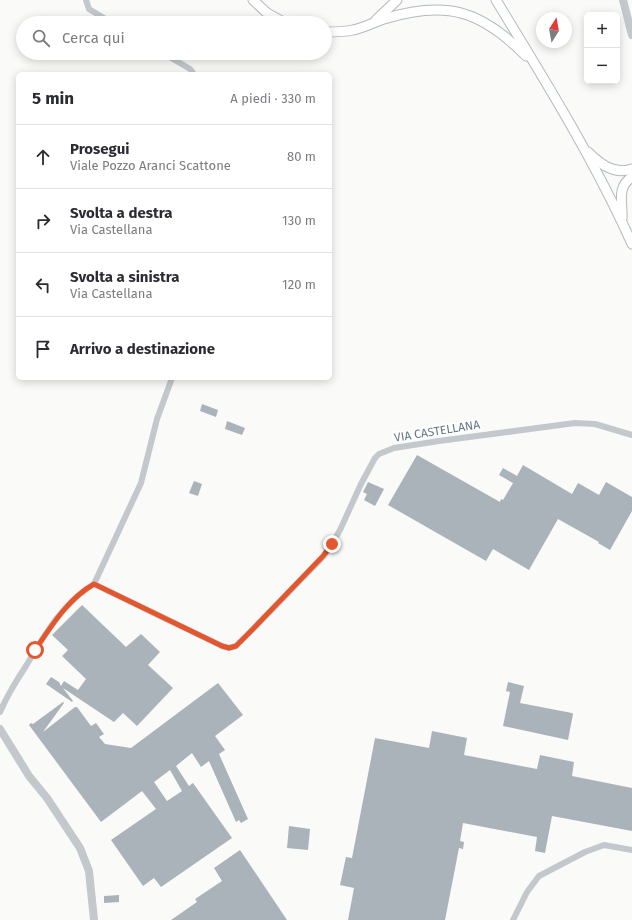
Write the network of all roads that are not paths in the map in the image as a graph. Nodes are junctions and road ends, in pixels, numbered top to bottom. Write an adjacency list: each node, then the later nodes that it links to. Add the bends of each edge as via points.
1 (86, 0): 6 (street, via 89,10)
2 (253, 0): 7 (main road)
3 (397, 0): 8 (main road)
4 (496, 0): 12 (main road)
5 (623, 0): 10 (street)
6 (100, 16)
7 (272, 16)
8 (375, 21): 9 (main road, via 352,30); 12 (main road, via 428,9 448,10 471,16 503,34)
9 (332, 31)
10 (632, 35)
11 (175, 60): 13 (street)
12 (539, 71): 14 (main road)
13 (192, 72)
14 (582, 145): 15 (main road, via 609,168 623,171); 17 (main road)
15 (632, 169)
16 (632, 178): 17 (main road, via 622,189)
17 (622, 222): 18 (main road)
18 (632, 244)
19 (171, 380): 21 (street, via 157,419 141,483)
20 (632, 435): 21 (street, VIA CASTELLANA, via 595,424 575,423 394,448 379,454 361,484 340,530 323,556 236,646 229,648 213,643)
21 (94, 584): 22 (street, via 58,617 31,656)
22 (0, 712)
23 (0, 729): 25 (street, via 29,776 80,848 89,872)
24 (632, 850): 26 (street, via 604,845 539,876 527,892)
25 (94, 920)
26 (513, 920)

